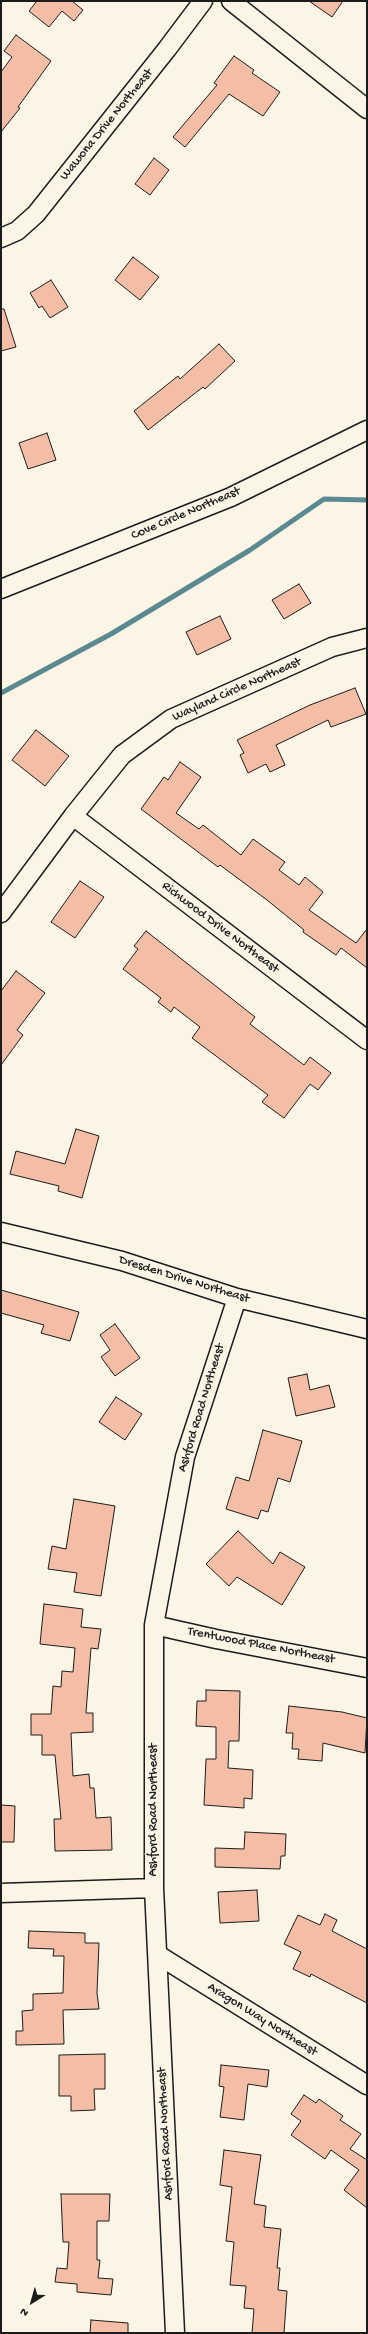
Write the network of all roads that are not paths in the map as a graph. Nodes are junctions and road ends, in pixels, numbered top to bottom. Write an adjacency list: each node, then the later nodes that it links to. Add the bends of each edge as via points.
1 (203, 1): 4 (street, Wawona Drive Northeast, via 36,214 17,231)
2 (231, 1): 3 (street)
3 (367, 109)
4 (1, 238)
5 (367, 430): 6 (street, Cove Circle Northeast, via 231,497)
6 (1, 589)
7 (367, 638): 8 (street, Wayland Circle Northeast, via 332,647 171,719 122,755)
8 (73, 816): 9 (street, Wayland Circle Northeast); 10 (street, Richwood Drive Northeast)
9 (1, 914)
10 (367, 1040)
11 (1, 1232): 12 (street, Dresden Drive Northeast, via 122,1261)
12 (237, 1298): 13 (street, Dresden Drive Northeast); 14 (street, Ashford Road Northeast, via 185,1456)
13 (367, 1330)
14 (154, 1625): 15 (street, Trentwood Place Northeast); 16 (street, Ashford Road Northeast)
15 (367, 1668)
16 (154, 1888): 17 (street); 18 (street, Ashford Road Northeast)
17 (1, 1893)
18 (158, 1955): 19 (street, Aragon Way Northeast); 20 (street, Ashford Road Northeast)
19 (367, 2085)
20 (175, 2333)

